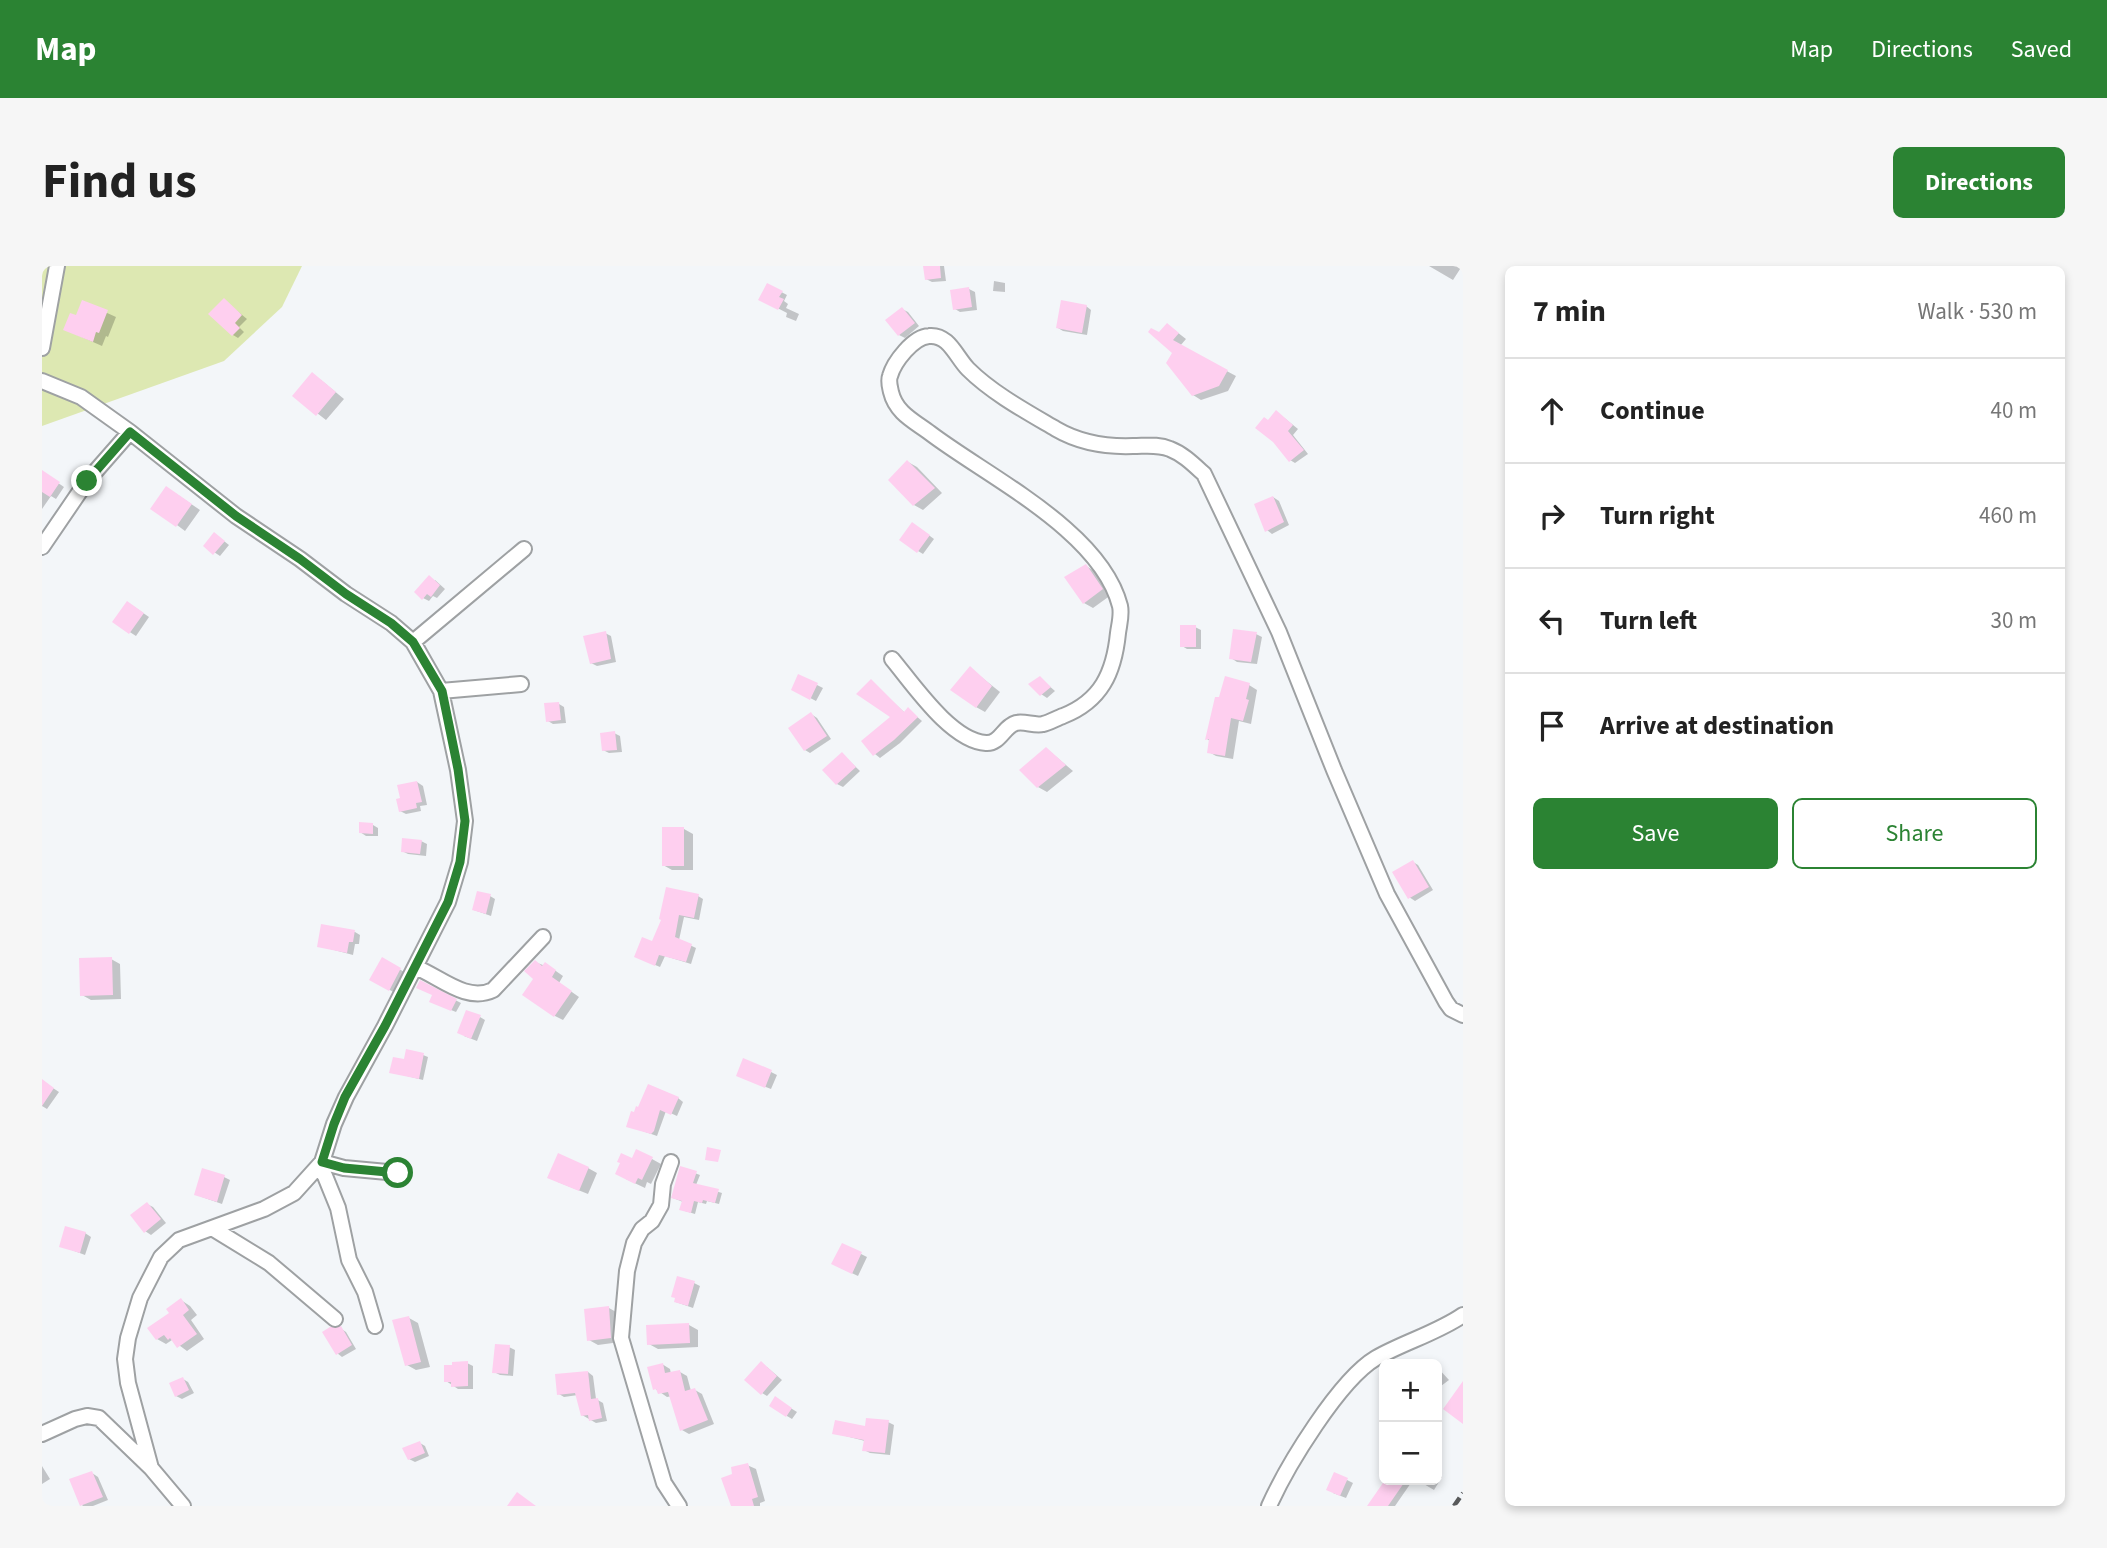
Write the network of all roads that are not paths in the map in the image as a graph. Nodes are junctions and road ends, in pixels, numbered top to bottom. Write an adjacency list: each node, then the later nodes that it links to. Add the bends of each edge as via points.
1 (57, 266): 2 (street)
2 (42, 348)
3 (42, 381): 4 (street, via 81,397)
4 (130, 432): 5 (street, via 87,481); 7 (street, via 236,516)
5 (42, 547)
6 (524, 549): 7 (street)
7 (413, 642): 10 (street)
8 (892, 659): 13 (street, via 939,715 966,736 987,743 1016,723 1042,724 1081,709 1101,690 1116,650 1121,610 1106,576 1054,518 898,410 889,379 896,362 919,338 939,337 998,392 1058,431 1109,447 1156,445 1183,455 1204,474 1279,632 1387,894 1446,1002)
9 (521, 684): 10 (street)
10 (442, 691): 12 (street, via 465,821 460,862 448,902)
11 (543, 937): 12 (street, via 485,994 461,991)
12 (415, 967): 15 (street, via 345,1097)
13 (1463, 1015)
14 (671, 1162): 24 (street, via 662,1205 634,1243 621,1338 664,1483)
15 (320, 1164): 16 (street); 17 (street, via 294,1193); 20 (street)
16 (398, 1173)
17 (212, 1228): 19 (street, via 269,1263); 22 (street, via 179,1240 161,1257 140,1298 128,1338 128,1383)
18 (1463, 1315): 25 (street, via 1373,1360 1338,1393)
19 (335, 1319)
20 (375, 1326)
21 (42, 1434): 22 (street, via 75,1419 99,1418)
22 (151, 1468): 23 (street)
23 (183, 1506)
24 (679, 1506)
25 (1269, 1506)

